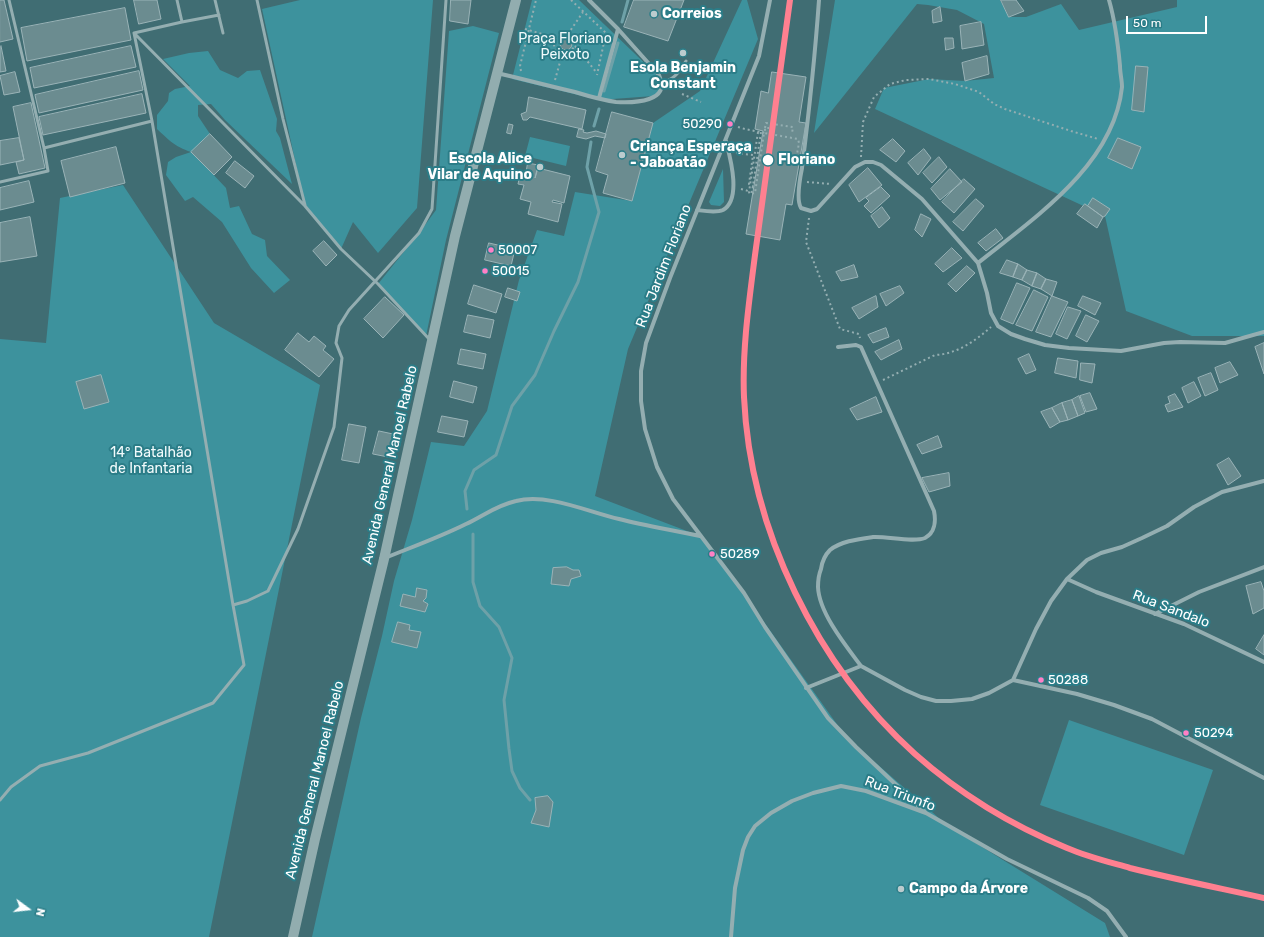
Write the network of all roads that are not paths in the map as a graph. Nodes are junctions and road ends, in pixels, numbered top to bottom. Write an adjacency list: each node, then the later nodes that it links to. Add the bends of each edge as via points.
1 (9, 0): 22 (lane)
2 (177, 0): 12 (lane)
3 (215, 0): 11 (lane)
4 (257, 0): 24 (lane)
5 (446, 0): 27 (lane, via 432,209 419,233)
6 (516, 0): 17 (main road, Avenida General Manoel Rabelo)
7 (589, 0): 13 (street)
8 (770, 0): 21 (street, Rua Jardim Floriano, via 759,56)
9 (818, 0): 26 (street, via 815,56 800,181 801,208 817,209 855,167 864,162 873,162 881,165 922,199)
10 (1109, 0): 26 (street, via 1122,86 1116,114 1104,141 1084,170 1052,204)
11 (219, 14): 12 (lane); 15 (lane)
12 (182, 22): 14 (lane)
13 (618, 29): 18 (street, via 659,75); 19 (street)
14 (134, 33): 20 (lane); 24 (lane)
15 (223, 33)
16 (686, 61): 18 (lane, via 676,76)
17 (497, 73): 19 (street); 29 (main road, Avenida General Manoel Rabelo, via 455,236)
18 (662, 83): 19 (street, via 658,95 649,99 625,102)
19 (599, 98)
20 (152, 121): 22 (lane); 36 (lane)
21 (726, 140): 25 (street, Rua Jardim Floriano); 25 (street, via 734,188 730,201 723,210)
22 (44, 148): 23 (lane, via 48,171)
23 (0, 182)
24 (305, 206): 27 (lane, via 341,249)
25 (697, 210): 32 (street, Rua Jardim Floriano, via 646,343 641,371 641,401 645,429 657,466 673,499)
26 (978, 263): 28 (street, via 991,313 998,326 1011,334 1045,345 1121,352 1164,343 1225,343)
27 (375, 281): 29 (lane); 36 (lane, via 349,310 339,326 336,343 342,358 334,426 298,529 268,591)
28 (1264, 332)
29 (432, 342): 33 (main road, Avenida General Manoel Rabelo)
30 (838, 347): 39 (street, via 861,347 935,518 934,527 925,538 875,537 856,540 830,550 823,560 818,587 821,601 830,621)
31 (1264, 481): 35 (street, via 1222,492 1167,526 1087,560)
32 (700, 536): 33 (street, via 619,519 575,506 534,499 517,500); 41 (street, Rua Jardim Floriano, via 744,593)
33 (384, 559): 45 (main road, Avenida General Manoel Rabelo)
34 (1264, 567): 37 (street, via 1199,592)
35 (1068, 579): 37 (street, Rua Sandalo); 40 (street, via 1051,601 1036,628)
36 (233, 605): 43 (lane, via 244,665 213,702 88,753 40,766 11,787)
37 (1155, 614): 38 (street, Rua Sandalo, via 1202,632)
38 (1264, 662)
39 (861, 666): 40 (street, via 921,697 936,701 972,699); 41 (street)
40 (1013, 680): 42 (street, via 1107,702 1152,719)
41 (806, 688): 44 (street, Rua Jardim Floriano, via 828,718)
42 (1264, 778)
43 (0, 800)
44 (926, 813): 46 (street, Rua Triunfo, via 841,786 792,800 771,812 755,826 743,850 735,888); 47 (street, Rua Triunfo, via 1008,859 1088,898 1107,911)
45 (293, 937)
46 (731, 937)
47 (1126, 937)

